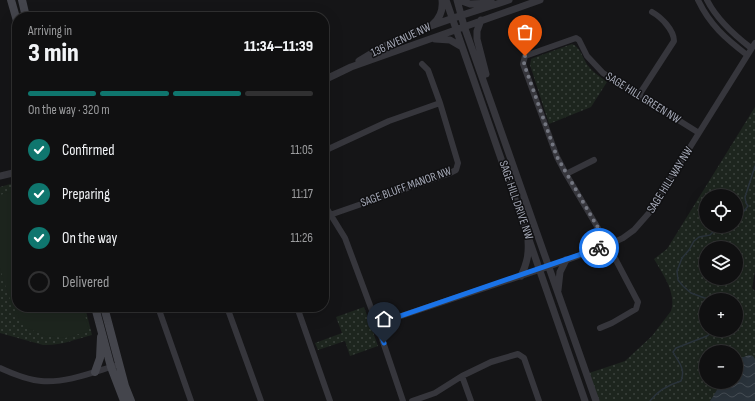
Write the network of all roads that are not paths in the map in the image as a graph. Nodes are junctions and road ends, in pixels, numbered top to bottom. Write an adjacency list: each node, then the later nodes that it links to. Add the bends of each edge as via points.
1 (11, 0): 10 (main road)
2 (22, 0): 11 (main road)
3 (442, 0): 16 (street, via 440,17)
4 (446, 0): 14 (street, SAGE HILL DRIVE NW)
5 (458, 0): 9 (street, via 470,4); 13 (street, SAGE HILL DRIVE NW)
6 (540, 0): 15 (street, 136 AVENUE NW)
7 (698, 0): 22 (street, via 711,22)
8 (707, 0): 20 (street, via 718,17 735,35)
9 (505, 1): 13 (street, 136 AVENUE NW)
10 (14, 12)
11 (25, 12)
12 (652, 12): 27 (street, via 660,17 674,36 674,41)
13 (461, 16): 14 (street, 136 AVENUE NW); 17 (street, SAGE HILL DRIVE NW)
14 (452, 19): 16 (street, 136 AVENUE NW); 18 (street, SAGE HILL DRIVE NW)
15 (481, 20): 17 (street, 136 AVENUE NW); 26 (street, via 477,39 487,77)
16 (431, 26): 24 (street, 136 AVENUE NW, via 376,50)
17 (464, 26): 18 (street, 136 AVENUE NW); 26 (street, SAGE HILL DRIVE NW)
18 (456, 29): 19 (street, 136 AVENUE NW); 21 (street, SAGE HILL DRIVE NW)
19 (431, 39): 21 (street, via 450,40); 24 (street, 136 AVENUE NW)
20 (753, 45): 22 (street, SAGE HILL WAY NW)
21 (462, 47): 37 (street, SAGE HILL DRIVE NW)
22 (747, 55): 29 (street, SAGE HILL WAY NW)
23 (422, 64): 28 (street, via 428,70)
24 (351, 67): 25 (street, 136 AVENUE NW)
25 (329, 78)
26 (488, 92): 40 (street, SAGE HILL DRIVE NW)
27 (639, 95): 29 (street, SAGE HILL GREEN NW); 33 (street, SAGE HILL GREEN NW, via 598,68 576,38 525,56 524,64 557,157)
28 (440, 103): 30 (street, via 389,121); 36 (street, SAGE BLUFF MANOR NW, via 458,163 456,170)
29 (699, 133): 38 (street, SAGE HILL WAY NW, via 641,223 623,238)
30 (329, 149)
31 (594, 160): 33 (street)
32 (12, 173): 34 (street)
33 (566, 174): 38 (street, SAGE HILL GREEN NW)
34 (0, 176)
35 (329, 211): 36 (street)
36 (331, 214): 49 (street, via 345,238)
37 (526, 228): 41 (street, SAGE HILL DRIVE NW); 42 (street, via 528,256)
38 (608, 245): 39 (street, SAGE HILL WAY NW); 50 (street, SAGE HILL GREEN NW, via 638,302 636,309)
39 (566, 260): 40 (street, SAGE HILL WAY NW); 43 (street, via 560,272)
40 (548, 266): 41 (street, SAGE HILL WAY NW); 43 (street, SAGE HILL DRIVE NW)
41 (540, 269): 42 (street, SAGE HILL WAY NW); 65 (street, SAGE HILL DRIVE NW)
42 (521, 276): 49 (street, SAGE HILL WAY NW)
43 (558, 292): 66 (street, SAGE HILL DRIVE NW)
44 (96, 312): 51 (main road)
45 (105, 312): 52 (main road)
46 (160, 312): 58 (street)
47 (230, 312): 59 (street)
48 (299, 312): 60 (street)
49 (377, 324): 61 (street)
50 (600, 328)
51 (101, 329): 52 (main road); 54 (main road, via 100,358)
52 (115, 366): 54 (street); 56 (main road); 57 (main road)
53 (0, 368): 54 (street, via 24,378 42,381 62,380)
54 (95, 372)
55 (462, 376): 62 (street, via 435,393); 63 (street); 64 (street, via 491,362 518,354 524,358)
56 (124, 401)
57 (131, 401)
58 (191, 401)
59 (261, 401)
60 (330, 401)
61 (403, 401)
62 (412, 401)
63 (471, 401)
64 (539, 401)
65 (585, 401)
66 (596, 401)

